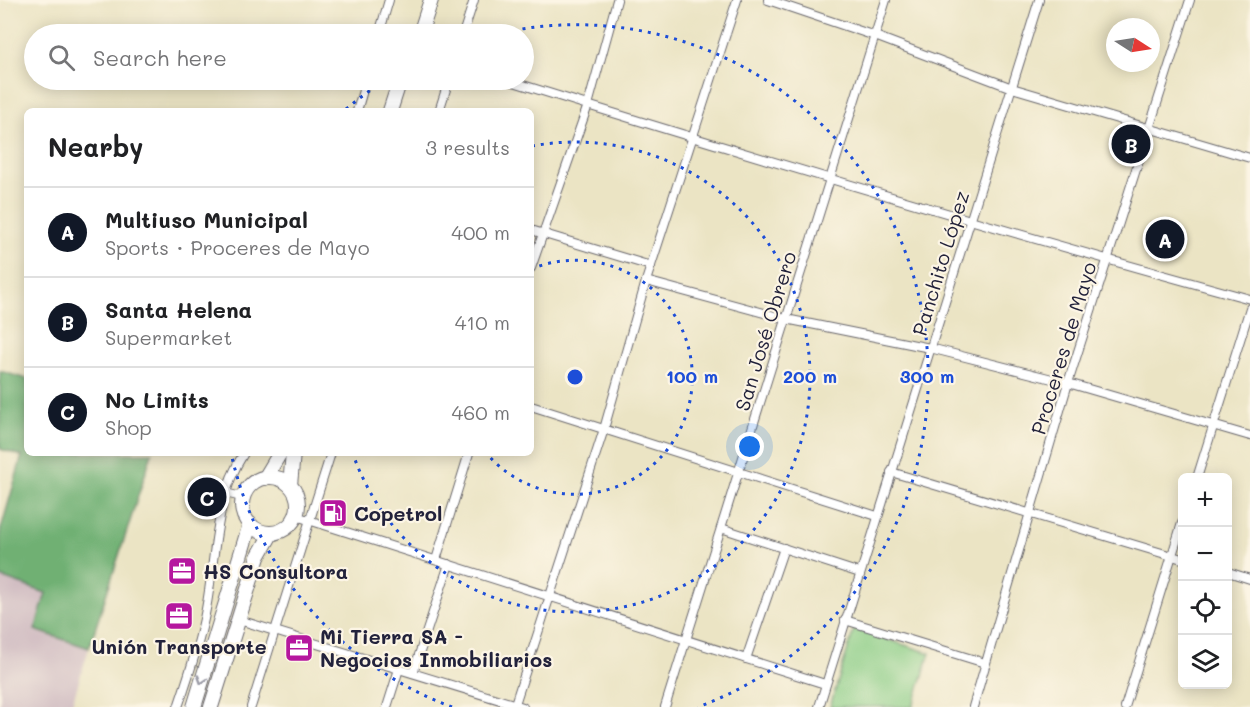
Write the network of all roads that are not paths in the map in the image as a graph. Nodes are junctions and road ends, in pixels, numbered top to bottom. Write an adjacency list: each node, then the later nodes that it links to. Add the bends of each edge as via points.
1 (389, 0): 11 (street)
2 (425, 0): 12 (highway)
3 (431, 0): 13 (highway)
4 (474, 0): 14 (street)
5 (617, 0): 22 (street)
6 (736, 0): 28 (street)
7 (768, 0): 15 (street)
8 (886, 0): 15 (street, San José Obrero)
9 (1039, 0): 17 (street, Panchito López)
10 (1190, 0): 27 (street, Proceres de Mayo)
11 (382, 24)
12 (417, 24)
13 (423, 24)
14 (466, 24)
15 (875, 36): 17 (street); 30 (street, San José Obrero)
16 (534, 88): 22 (street)
17 (1012, 88): 27 (street); 31 (street, Panchito López)
18 (363, 90): 23 (street)
19 (397, 90): 24 (highway)
20 (403, 90): 25 (highway)
21 (446, 90): 26 (street)
22 (588, 105): 28 (street); 33 (street)
23 (358, 108)
24 (391, 108)
25 (397, 108)
26 (440, 108)
27 (1149, 128): 29 (street); 35 (street, Proceres de Mayo)
28 (693, 138): 30 (street); 36 (street)
29 (1250, 158)
30 (830, 179): 31 (street); 40 (street, San José Obrero)
31 (970, 219): 35 (street); 41 (street, Panchito López)
32 (534, 231): 33 (street)
33 (543, 234): 34 (street); 36 (street)
34 (534, 260)
35 (1107, 260): 38 (street); 42 (street, Proceres de Mayo)
36 (651, 266): 37 (street)
37 (646, 281): 40 (street); 45 (street)
38 (1250, 299)
39 (1250, 308): 44 (street)
40 (786, 319): 41 (street); 52 (street, San José Obrero)
41 (930, 348): 42 (street); 53 (street, Panchito López)
42 (1068, 382): 44 (street); 59 (street, Proceres de Mayo)
43 (534, 407): 45 (street)
44 (1213, 425): 46 (street); 54 (street)
45 (604, 429): 52 (street); 74 (street)
46 (1250, 436)
47 (242, 456): 57 (street)
48 (278, 456): 55 (highway)
49 (292, 456): 56 (highway)
50 (330, 456): 61 (street)
51 (468, 456): 69 (street)
52 (738, 472): 60 (street); 64 (street, San José Obrero)
53 (891, 472): 59 (street); 60 (street, Panchito López)
54 (1198, 473)
55 (265, 478): 56 (highway, via 278,478); 58 (highway, via 251,484)
56 (290, 485): 61 (highway)
57 (225, 493): 58 (street); 85 (street, via 206,610)
58 (243, 497): 62 (highway, via 242,512)
59 (1028, 513): 67 (street); 80 (street, Proceres de Mayo)
60 (878, 516): 71 (street, Panchito López)
61 (303, 518): 65 (highway); 69 (street); 77 (street)
62 (250, 524): 65 (highway); 86 (highway, one-way to 86)
63 (1181, 527): 67 (street)
64 (721, 528): 66 (street); 78 (street, San José Obrero)
65 (271, 534): 75 (highway, via 258,557)
66 (784, 548): 71 (street); 79 (street)
67 (1172, 556): 68 (street); 93 (street)
68 (1178, 558)
69 (436, 560): 70 (street)
70 (449, 564): 74 (street); 82 (street)
71 (860, 573): 76 (street, Panchito López)
72 (1232, 574): 73 (street)
73 (1250, 579)
74 (550, 596): 78 (street); 84 (street)
75 (239, 620): 77 (street); 87 (highway)
76 (845, 620): 80 (street); 83 (street, Panchito López)
77 (274, 631): 81 (street); 88 (street)
78 (686, 639): 79 (street); 90 (street, San José Obrero)
79 (746, 658): 83 (street)
80 (985, 663): 92 (street, Proceres de Mayo)
81 (399, 669): 82 (street); 89 (street)
82 (413, 673): 84 (street)
83 (825, 684): 91 (street, Panchito López)
84 (517, 706)
85 (178, 707)
86 (194, 707)
87 (211, 707)
88 (251, 707)
89 (387, 707)
90 (664, 707)
91 (819, 707)
92 (973, 707)
93 (1125, 707)

